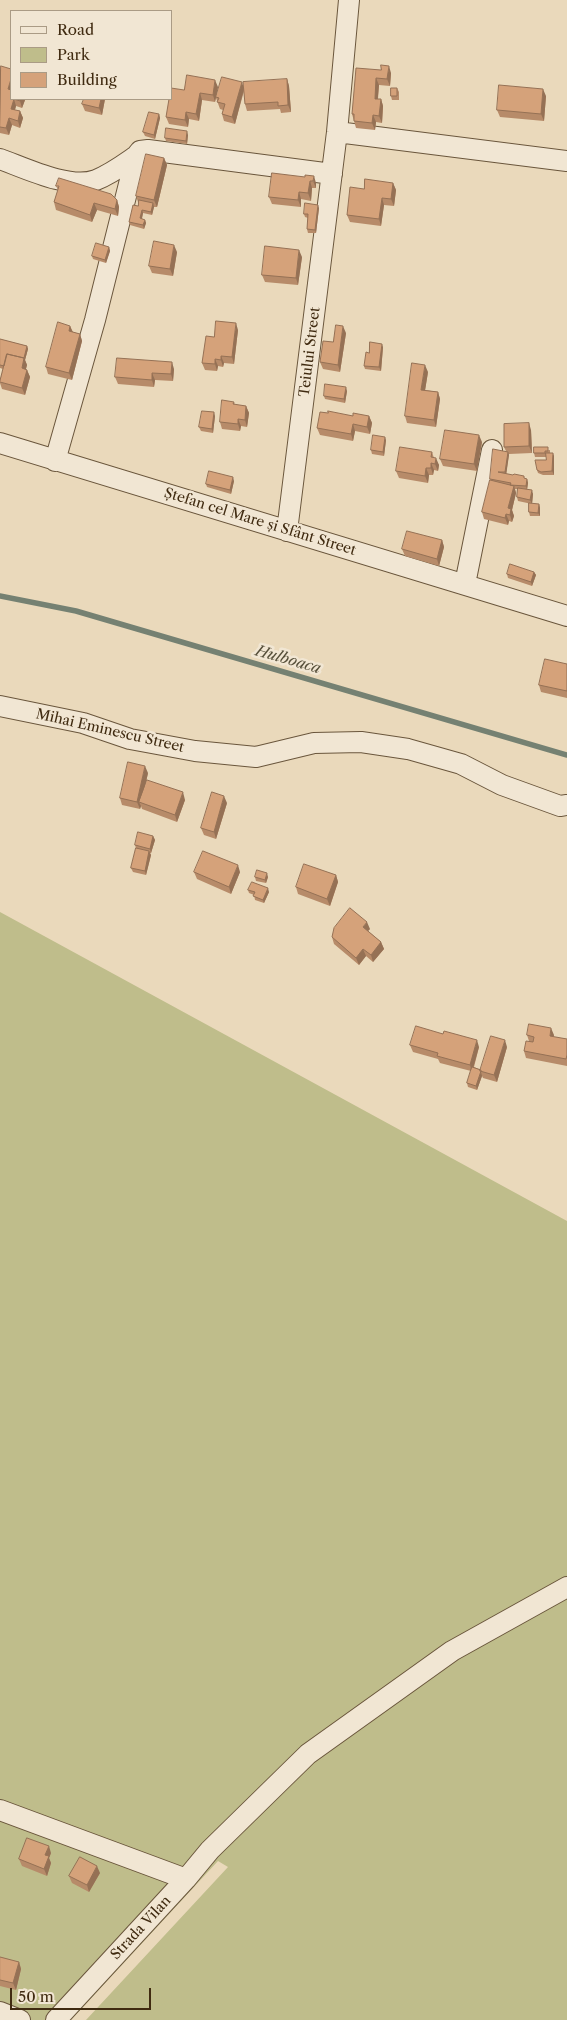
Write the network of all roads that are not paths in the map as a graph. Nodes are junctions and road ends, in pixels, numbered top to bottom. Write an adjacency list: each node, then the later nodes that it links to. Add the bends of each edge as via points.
1 (348, 0): 2 (street, Teiului Street)
2 (337, 132): 5 (street); 6 (street, Teiului Street)
3 (136, 156): 4 (street, via 95,181 78,183); 6 (street, via 140,151 148,150); 9 (street)
4 (0, 159)
5 (567, 161)
6 (332, 174): 10 (street, Teiului Street)
7 (0, 444): 9 (street, Ștefan cel Mare și Sfânt Street)
8 (492, 450): 11 (street)
9 (55, 461): 10 (street, Ștefan cel Mare și Sfânt Street)
10 (287, 530): 11 (street, Ștefan cel Mare și Sfânt Street)
11 (465, 584): 12 (street, Ștefan cel Mare și Sfânt Street)
12 (567, 616)
13 (0, 706): 14 (street, Mihai Eminescu Street, via 83,723 130,739 195,751 256,757 314,743 361,742 408,749 461,764 502,785 560,806)
14 (567, 805)
15 (567, 1586): 17 (street, Strada Vilan, via 452,1650 328,1738 210,1850)
16 (0, 1810): 17 (street)
17 (186, 1879): 20 (street, Strada Vilan)
18 (0, 2012): 19 (street)
19 (20, 2020)
20 (56, 2020)

